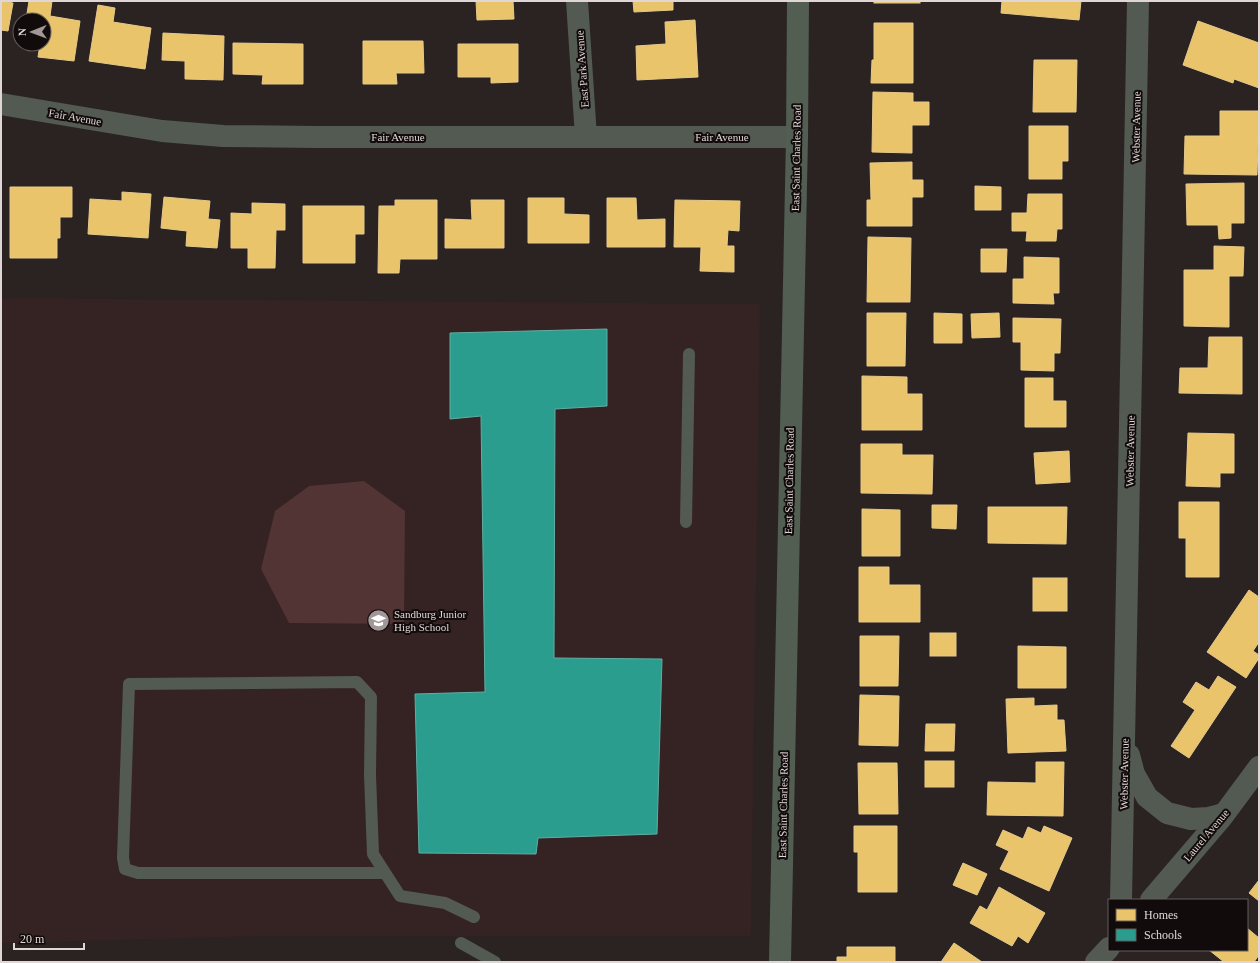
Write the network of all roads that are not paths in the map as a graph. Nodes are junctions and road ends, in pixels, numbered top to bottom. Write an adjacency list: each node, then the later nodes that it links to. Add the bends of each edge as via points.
1 (577, 1): 5 (street, East Park Avenue)
2 (798, 1): 6 (main road, East Saint Charles Road)
3 (1138, 1): 9 (street, Webster Avenue)
4 (1, 104): 5 (street, Fair Avenue, via 162,130 223,136)
5 (586, 137): 6 (street, Fair Avenue)
6 (797, 137): 19 (main road, East Saint Charles Road)
7 (689, 354): 8 (lane)
8 (686, 522)
9 (1125, 740): 11 (street, via 1134,774 1147,797 1167,813 1191,819); 13 (street, Webster Avenue)
10 (1259, 767): 11 (street, Laurel Avenue)
11 (1224, 814): 14 (street, Laurel Avenue)
12 (385, 873): 12 (lane, via 373,854 371,697 357,682 129,684 123,858 125,869 138,873); 15 (lane, via 400,896 445,903)
13 (1121, 899)
14 (1152, 899)
15 (474, 917)
16 (460, 942): 18 (lane)
17 (1108, 949): 20 (street)
18 (495, 962)
19 (780, 962)
20 (1096, 962)

